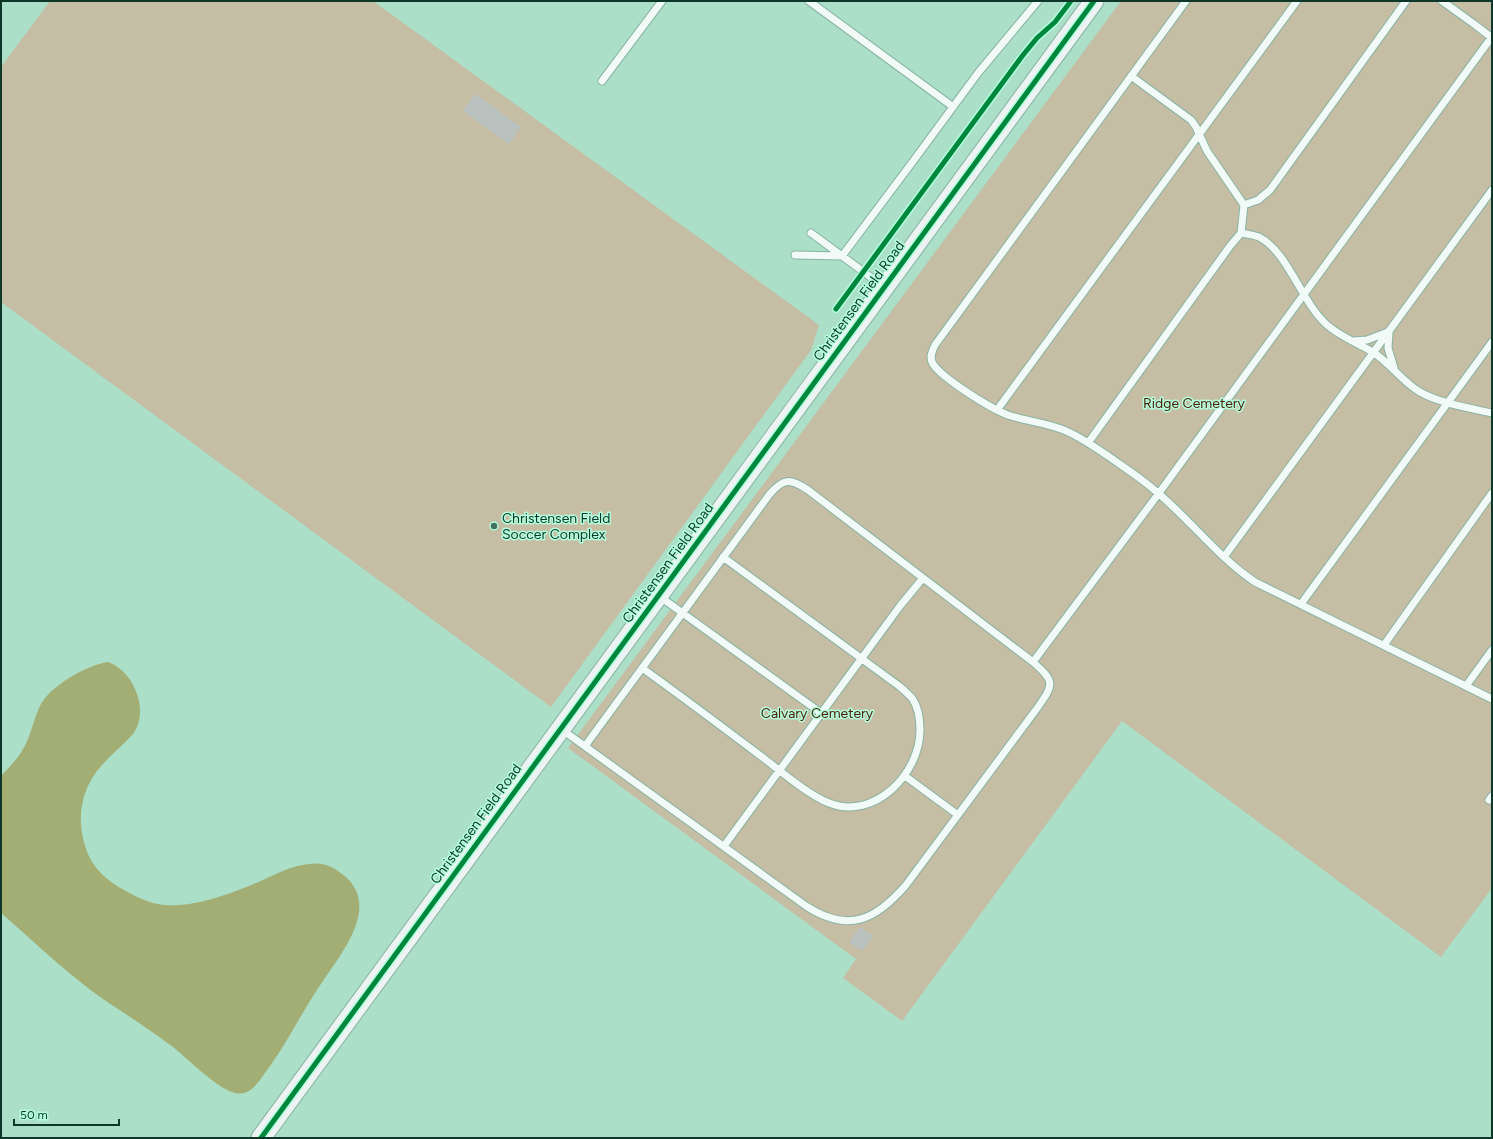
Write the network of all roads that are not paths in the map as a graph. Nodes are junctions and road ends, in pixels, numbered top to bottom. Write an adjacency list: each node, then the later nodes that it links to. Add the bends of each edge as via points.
1 (662, 1): 11 (lane)
2 (809, 1): 12 (lane)
3 (1038, 1): 12 (lane)
4 (1094, 1): 20 (street, Christensen Field Road)
5 (1186, 1): 10 (lane)
6 (1297, 1): 13 (lane)
7 (1406, 1): 15 (lane, via 1270,190 1258,200)
8 (1442, 1): 9 (lane)
9 (1492, 38): 21 (lane)
10 (1131, 76): 13 (lane, via 1191,120); 30 (lane, via 931,352 933,364 943,374)
11 (602, 81)
12 (952, 106): 19 (lane)
13 (1199, 134): 15 (lane, via 1207,151); 30 (lane)
14 (1492, 190): 24 (lane)
15 (1244, 205): 17 (lane)
16 (811, 233): 19 (lane)
17 (1241, 233): 21 (lane, via 1259,237 1272,247); 32 (lane)
18 (795, 254): 19 (lane)
19 (842, 256): 20 (lane)
20 (884, 287): 38 (street, Christensen Field Road)
21 (1304, 295): 22 (lane); 23 (lane)
22 (1294, 308): 23 (lane, via 1301,306); 33 (lane)
23 (1313, 310): 25 (lane, via 1330,328)
24 (1389, 332): 25 (lane, via 1367,340); 27 (lane); 28 (lane, via 1388,348)
25 (1354, 341): 27 (lane)
26 (1492, 342): 29 (lane)
27 (1374, 353): 28 (lane); 35 (lane)
28 (1394, 370): 29 (lane, via 1422,394)
29 (1448, 402): 31 (lane); 39 (lane)
30 (997, 410): 32 (lane, via 1010,416 1061,429)
31 (1492, 414)
32 (1088, 443): 33 (lane)
33 (1159, 493): 35 (lane); 44 (lane)
34 (1492, 493): 41 (lane)
35 (1224, 557): 39 (lane, via 1256,582)
36 (723, 558): 37 (lane, via 774,489 785,481 791,481 808,490); 40 (lane); 43 (lane)
37 (923, 578): 43 (lane); 44 (lane)
38 (659, 596): 40 (lane); 49 (street, Christensen Field Road)
39 (1301, 604): 41 (lane)
40 (683, 613): 45 (lane); 48 (lane)
41 (1384, 645): 46 (lane)
42 (1492, 650): 46 (lane)
43 (861, 658): 48 (lane); 52 (lane, via 906,692 920,717 918,748)
44 (1033, 662): 53 (lane, via 1050,679 1050,690)
45 (642, 668): 50 (lane); 51 (lane)
46 (1466, 686): 47 (lane)
47 (1492, 699)
48 (821, 713): 51 (lane)
49 (561, 729): 50 (lane); 55 (street, Christensen Field Road)
50 (585, 746): 54 (lane)
51 (779, 770): 52 (lane, via 828,803 845,808 864,806 880,799); 54 (lane)
52 (905, 776): 53 (lane)
53 (958, 815): 54 (lane, via 897,896 876,913 857,920 834,919 810,909)
54 (724, 846)
55 (261, 1138)

